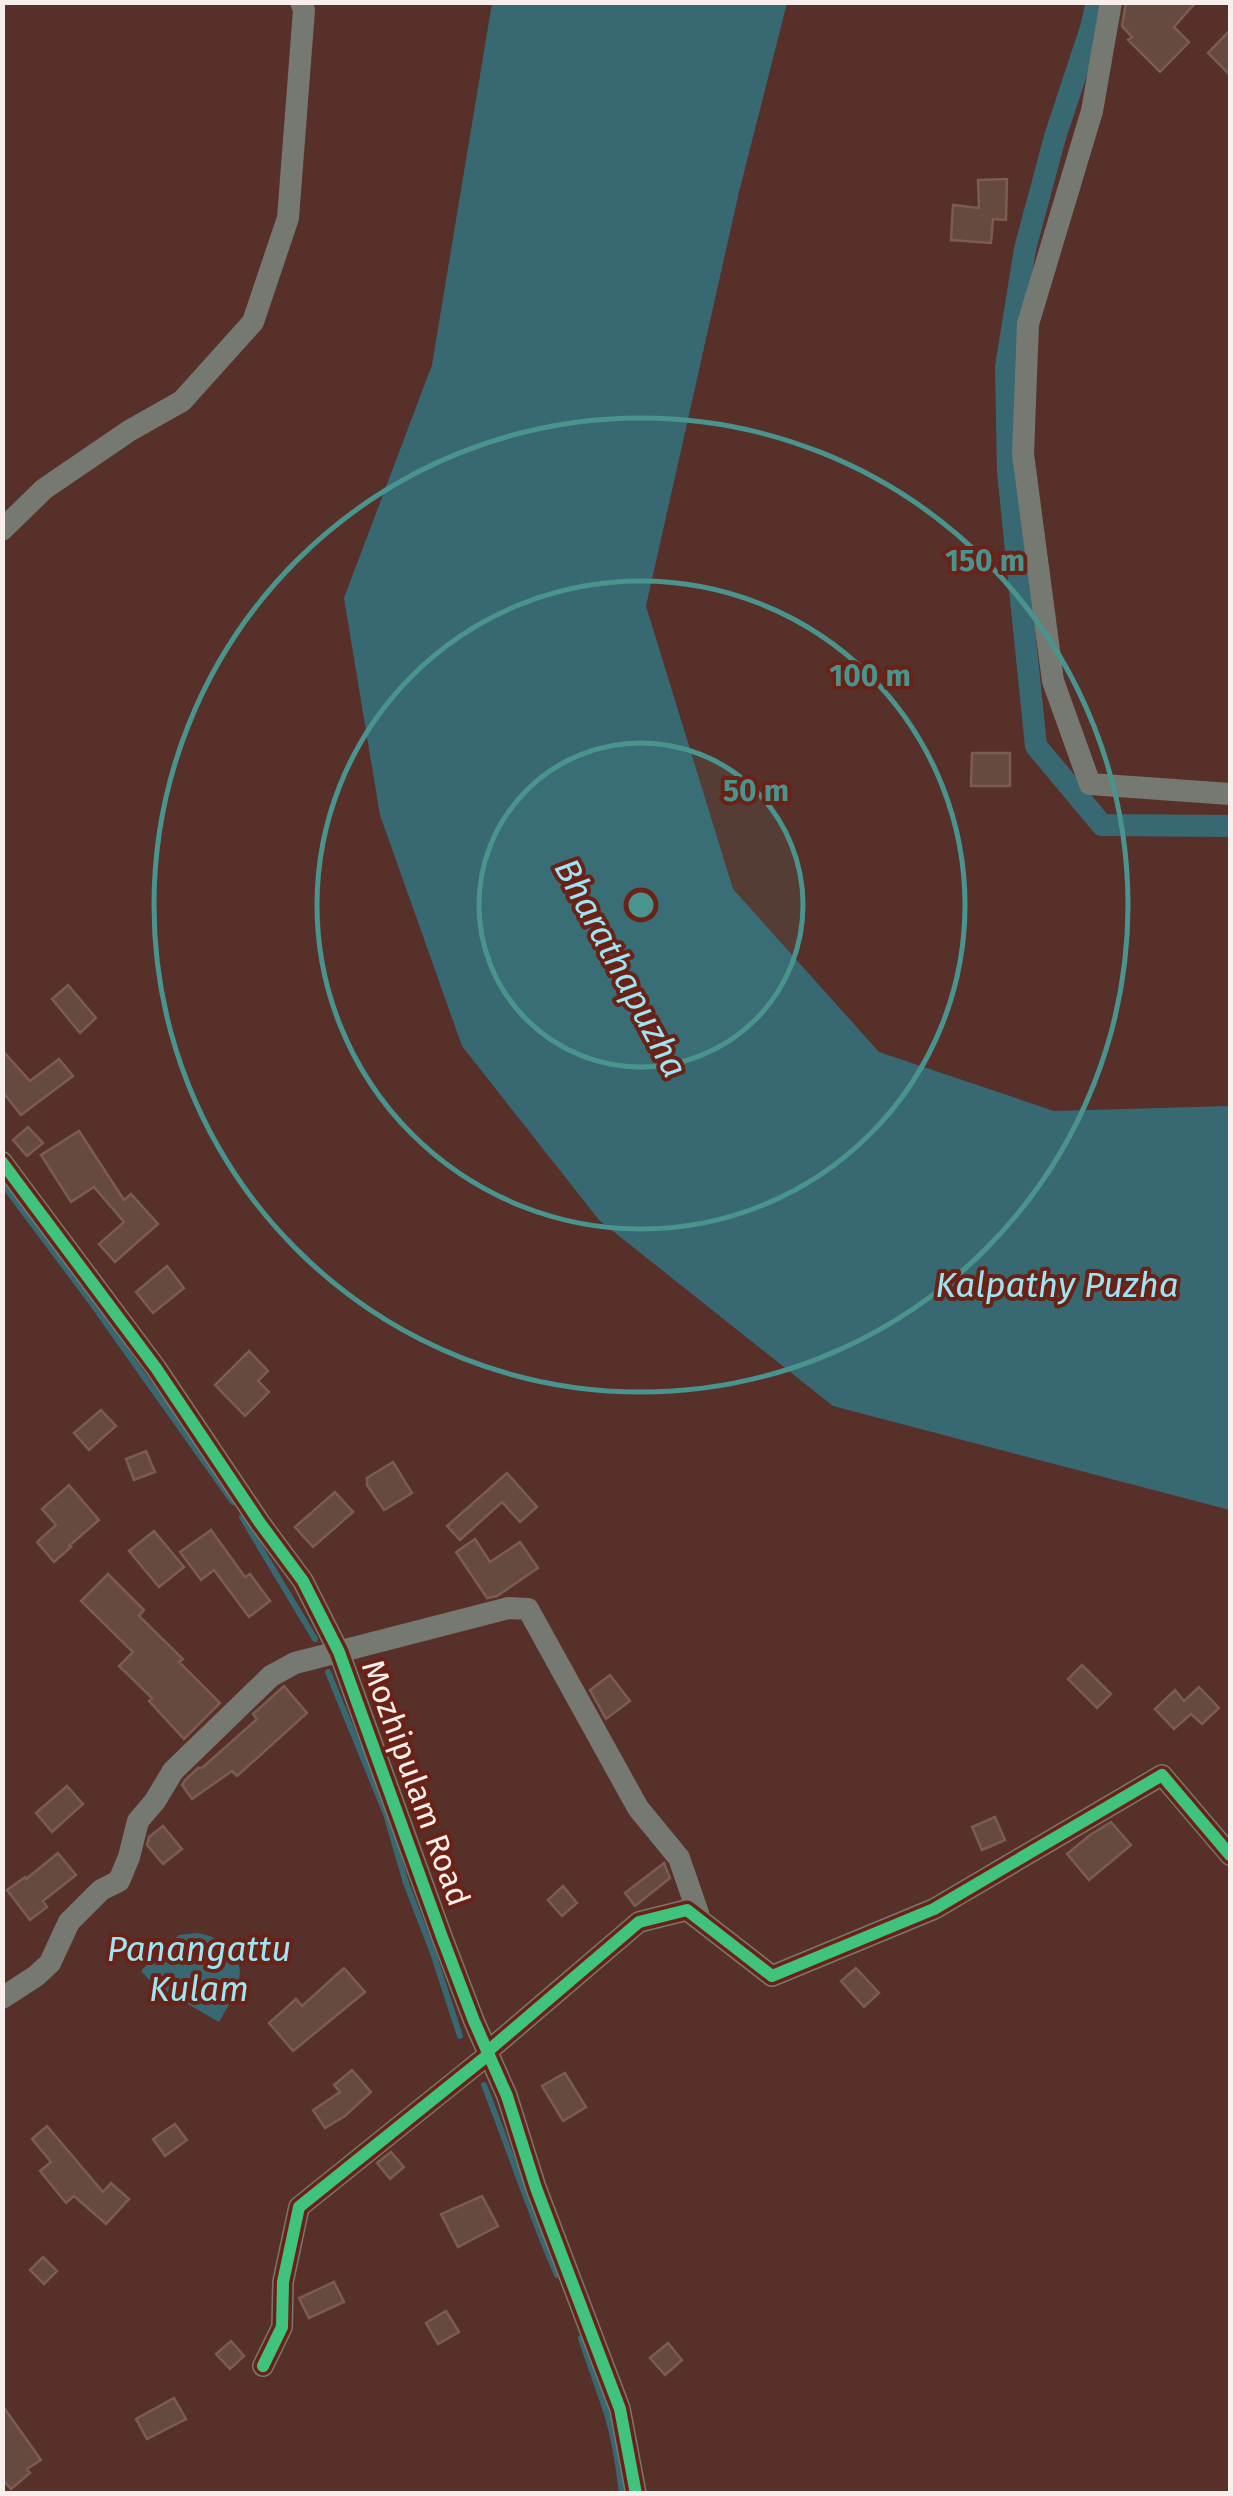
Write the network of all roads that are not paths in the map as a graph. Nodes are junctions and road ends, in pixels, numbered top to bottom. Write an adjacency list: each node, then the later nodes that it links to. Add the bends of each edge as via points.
1 (301, 2): 3 (street, via 288,218 253,322 182,401 44,489)
2 (1111, 2): 4 (street, via 1092,111 1028,324 1024,454 1053,681 1090,784)
3 (2, 530)
4 (1230, 794)
5 (2, 1162): 6 (street, Mozhipulam Road, via 303,1580)
6 (339, 1652): 8 (street, via 509,1608 528,1609 638,1808 679,1858 698,1913); 9 (street, via 295,1662 271,1676 173,1771 138,1820 118,1881 69,1922 50,1963); 10 (street, Mozhipulam Road)
7 (1230, 1855): 8 (street, via 1162,1774 934,1910 772,1976)
8 (687, 1910): 10 (street, via 638,1922)
9 (2, 1998)
10 (488, 2051): 11 (street, via 299,2207 283,2282 282,2327); 12 (street, Mozhipulam Road, via 620,2409)
11 (263, 2366)
12 (636, 2494)

